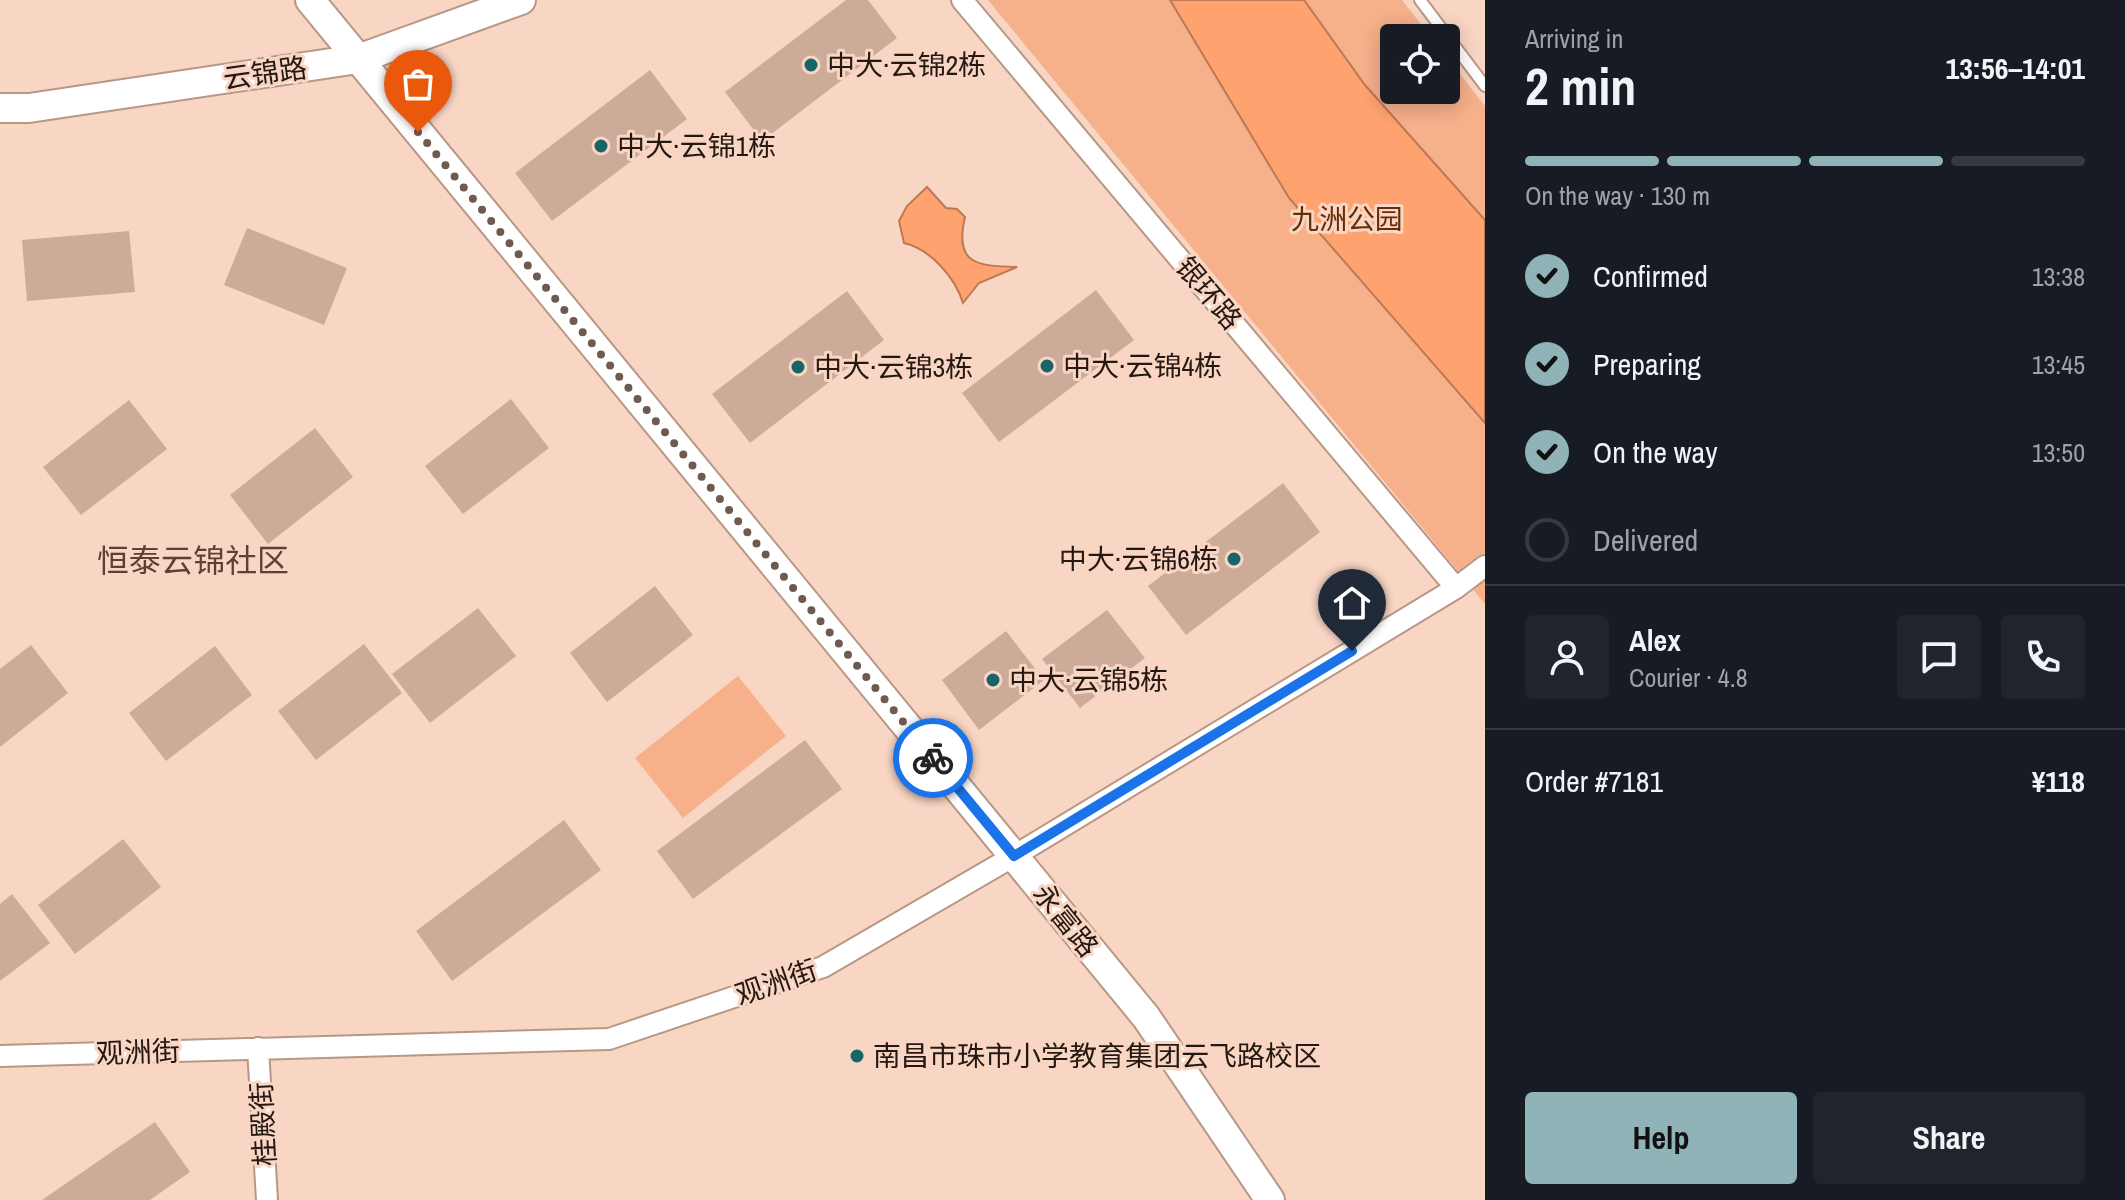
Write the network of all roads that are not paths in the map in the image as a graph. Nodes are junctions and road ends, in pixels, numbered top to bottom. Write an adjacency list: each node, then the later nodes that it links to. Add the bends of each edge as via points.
1 (310, 0): 5 (street, 永富路)
2 (521, 0): 5 (street, 云锦路)
3 (962, 0): 9 (street, 银环路)
4 (1420, 0): 6 (lane)
5 (358, 59): 7 (street, 云锦路); 10 (street, 永富路)
6 (1485, 86)
7 (0, 108)
8 (1485, 566): 9 (street, 观洲街)
9 (1456, 588): 10 (street, 观洲街)
10 (1014, 856): 11 (street, 观洲街, via 823,967 609,1039); 14 (street, 永富路, via 1146,1017)
11 (258, 1048): 12 (street, 观洲街); 13 (street, 桂殿街)
12 (0, 1056)
13 (267, 1200)
14 (1270, 1200)

